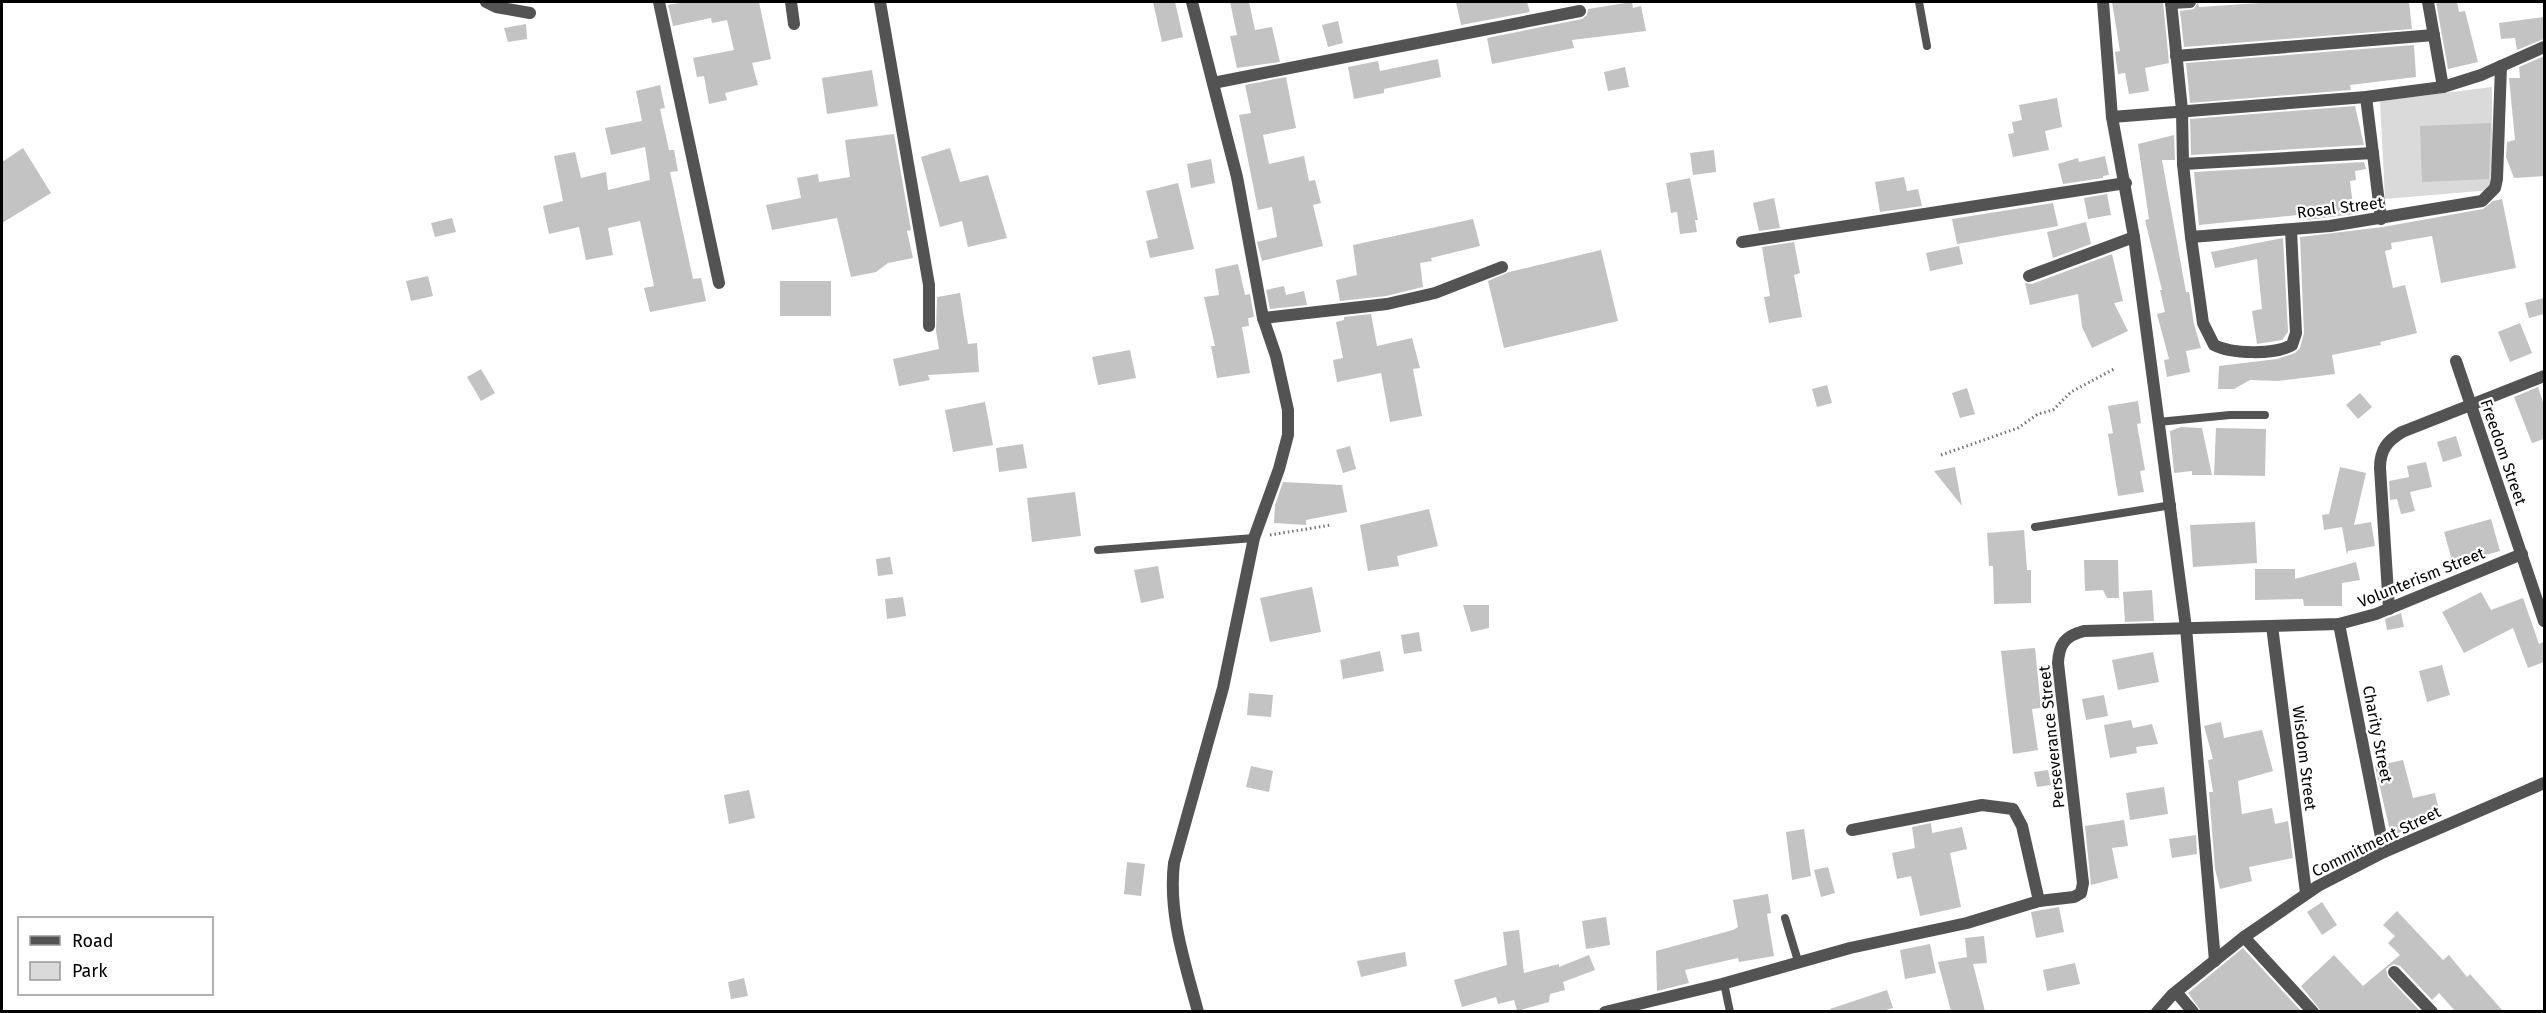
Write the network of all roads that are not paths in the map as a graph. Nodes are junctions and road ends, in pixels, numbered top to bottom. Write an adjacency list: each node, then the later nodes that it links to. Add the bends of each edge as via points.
1 (486, 2): 12 (street)
2 (659, 2): 34 (street)
3 (791, 2): 13 (street)
4 (880, 2): 36 (street, via 930,285)
5 (1192, 2): 19 (street)
6 (1919, 2): 15 (lane)
7 (2103, 2): 23 (street)
8 (2171, 2): 9 (street); 17 (street)
9 (2190, 2)
10 (2428, 2): 14 (street)
11 (1580, 11): 19 (street)
12 (530, 13)
13 (794, 24)
14 (2434, 35): 17 (street); 20 (street)
15 (1927, 46)
16 (2544, 47): 18 (street)
17 (2176, 56): 22 (street)
18 (2501, 66): 20 (street); 27 (street, Rosal Street, via 2497,179 2489,196 2472,204)
19 (1213, 83): 35 (street, via 1237,177)
20 (2443, 87): 21 (street)
21 (2366, 97): 22 (street); 24 (street)
22 (2182, 110): 23 (street); 25 (street)
23 (2112, 117): 26 (street)
24 (2373, 153): 25 (street); 27 (street)
25 (2183, 164): 30 (street)
26 (2126, 183): 29 (street); 31 (street)
27 (2381, 219): 28 (street, Rosal Street)
28 (2291, 230): 30 (street, Rosal Street); 30 (street, via 2296,333 2292,345 2280,350 2237,352 2214,345 2203,323)
29 (2134, 237): 33 (street); 41 (street)
30 (2192, 237)
31 (1742, 242)
32 (1502, 267): 35 (street, via 1436,293 1387,304)
33 (2029, 276)
34 (718, 283)
35 (1263, 318): 44 (street, via 1284,388 1288,435)
36 (929, 326)
37 (2456, 361): 39 (street, Freedom Street)
38 (2544, 376): 39 (street)
39 (2471, 405): 46 (street, Freedom Street); 47 (street, via 2402,432 2384,447 2380,468)
40 (2265, 415): 41 (lane)
41 (2158, 422): 42 (street)
42 (2172, 505): 43 (lane); 51 (street)
43 (2035, 527)
44 (1254, 538): 45 (lane); 64 (street, via 1223,688 1174,863 1171,887)
45 (1098, 550)
46 (2522, 554): 47 (street, Volunterism Street); 48 (street, Freedom Street)
47 (2389, 609): 49 (street, Volunterism Street)
48 (2544, 621)
49 (2339, 624): 50 (street, Volunterism Street); 54 (street, Charity Street)
50 (2272, 626): 51 (street, Volunterism Street); 55 (street, Wisdom Street)
51 (2186, 628): 56 (street, Perseverance Street, via 2084,631 2073,634 2061,645 2058,663 2083,884 2074,897); 60 (street)
52 (2544, 783): 54 (street, Commitment Street)
53 (1852, 830): 56 (street, via 1982,805 2013,808 2022,826)
54 (2384, 852): 55 (street, Commitment Street)
55 (2306, 893): 58 (street, Commitment Street)
56 (2039, 901): 59 (street, via 1967,923)
57 (1785, 918): 59 (lane)
58 (2244, 938): 60 (street, Commitment Street); 69 (street)
59 (1798, 961): 62 (street)
60 (2215, 962): 63 (street, Commitment Street)
61 (2394, 972): 70 (street)
62 (1724, 983): 65 (street); 66 (lane)
63 (2176, 992): 67 (street, Commitment Street); 68 (street)
64 (1198, 1011)
65 (1605, 1011)
66 (1730, 1011)
67 (2157, 1011)
68 (2193, 1011)
69 (2313, 1011)
70 (2432, 1011)

